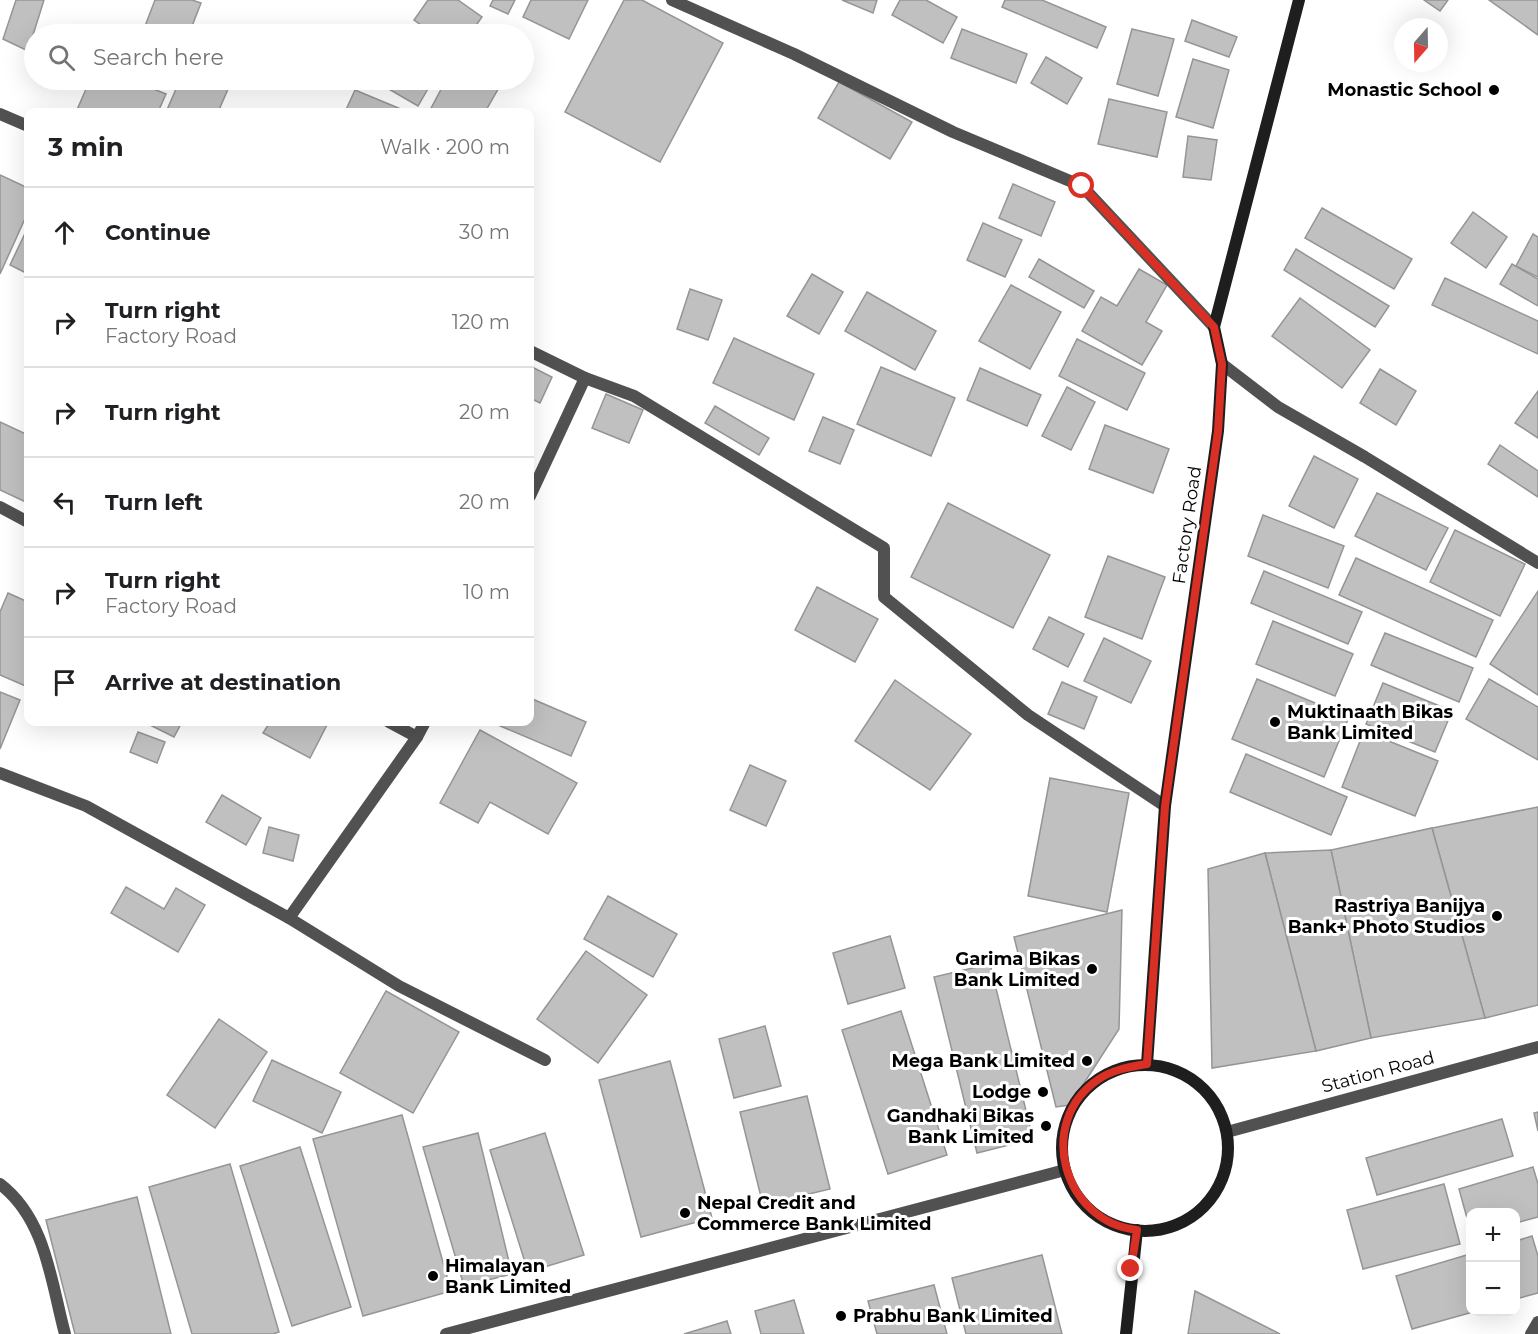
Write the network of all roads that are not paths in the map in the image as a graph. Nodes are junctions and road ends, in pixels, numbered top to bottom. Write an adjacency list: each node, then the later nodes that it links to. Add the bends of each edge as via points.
1 (672, 0): 5 (street, via 953,132 1082,186)
2 (1299, 0): 5 (main road, Factory Road)
3 (0, 114): 4 (street)
4 (24, 124)
5 (1214, 327): 7 (main road, Factory Road)
6 (534, 353): 8 (street)
7 (1222, 364): 12 (street, via 1278,407); 17 (main road, Factory Road, via 1218,431)
8 (585, 378): 9 (street); 17 (street, via 634,396 884,548 884,597 1028,715)
9 (534, 487)
10 (0, 507): 11 (street)
11 (24, 520)
12 (1538, 563)
13 (396, 726): 15 (street)
14 (423, 726): 15 (street)
15 (417, 737): 18 (street)
16 (0, 774): 18 (street, via 86,806)
17 (1165, 806): 21 (main road, Factory Road)
18 (289, 918): 20 (street, via 399,986)
19 (1538, 1047): 22 (street, Station Road)
20 (545, 1060)
21 (1147, 1064): 22 (main road, via 1174,1070 1199,1084 1217,1106); 23 (main road, via 1121,1068 1098,1079 1080,1097 1067,1119 1063,1136)
22 (1227, 1132): 25 (main road, via 1228,1160 1219,1187 1202,1209 1178,1224)
23 (1065, 1170): 25 (main road, via 1077,1195 1097,1215 1122,1228); 28 (street)
24 (0, 1184): 27 (street, via 15,1195 37,1228)
25 (1137, 1230): 29 (main road)
26 (1538, 1322): 30 (street)
27 (65, 1334)
28 (446, 1334)
29 (1126, 1334)
30 (1531, 1334)

